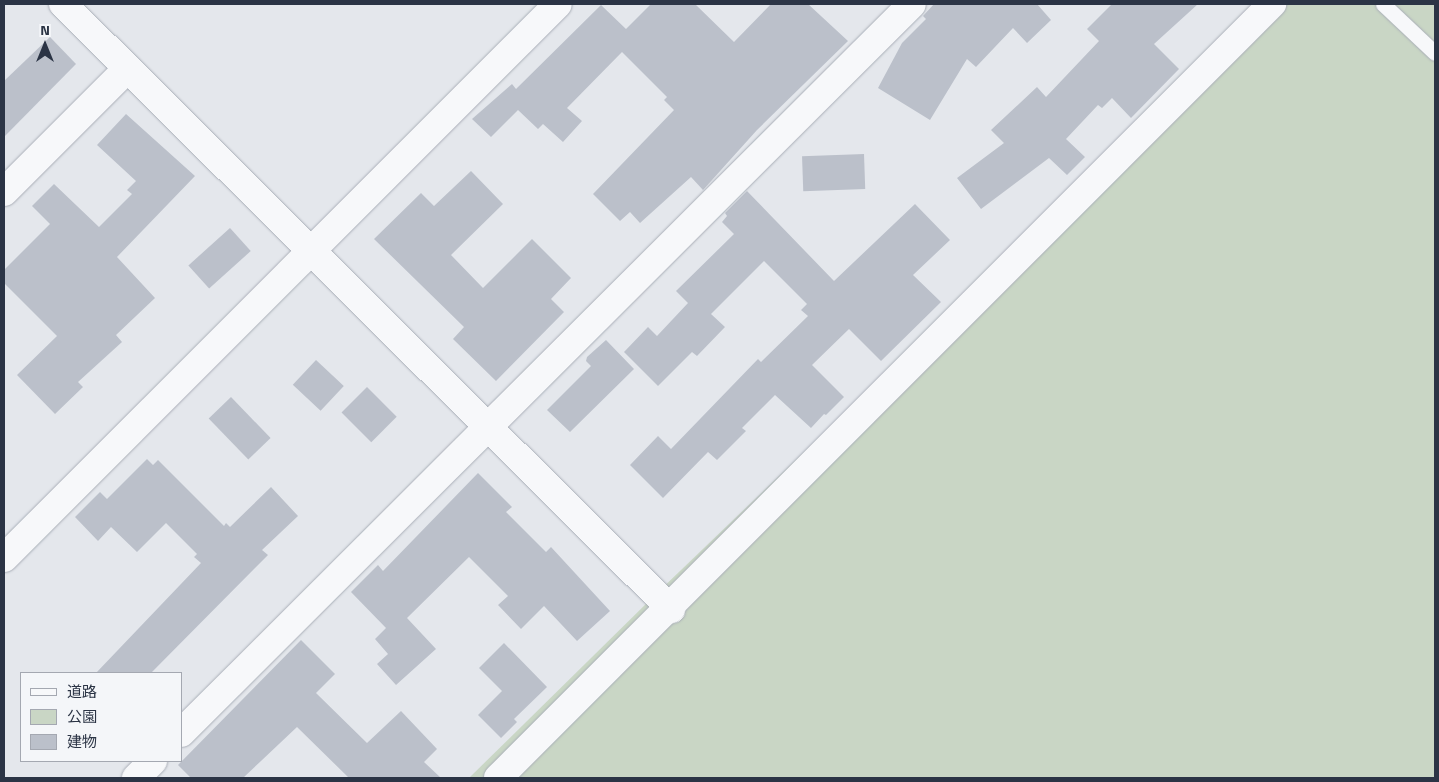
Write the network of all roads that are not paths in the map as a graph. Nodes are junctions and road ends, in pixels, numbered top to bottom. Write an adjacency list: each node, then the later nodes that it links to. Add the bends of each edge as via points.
1 (63, 4): 7 (street)
2 (558, 4): 9 (street)
3 (912, 4): 10 (street)
4 (1272, 4): 12 (street)
5 (1384, 4): 6 (lane)
6 (1435, 53)
7 (128, 68): 8 (street); 9 (street)
8 (4, 192)
9 (312, 251): 10 (street); 11 (street)
10 (486, 426): 12 (street); 13 (street)
11 (4, 558)
12 (671, 609): 16 (street)
13 (182, 732)
14 (152, 762): 15 (street)
15 (136, 778)
16 (498, 778)

